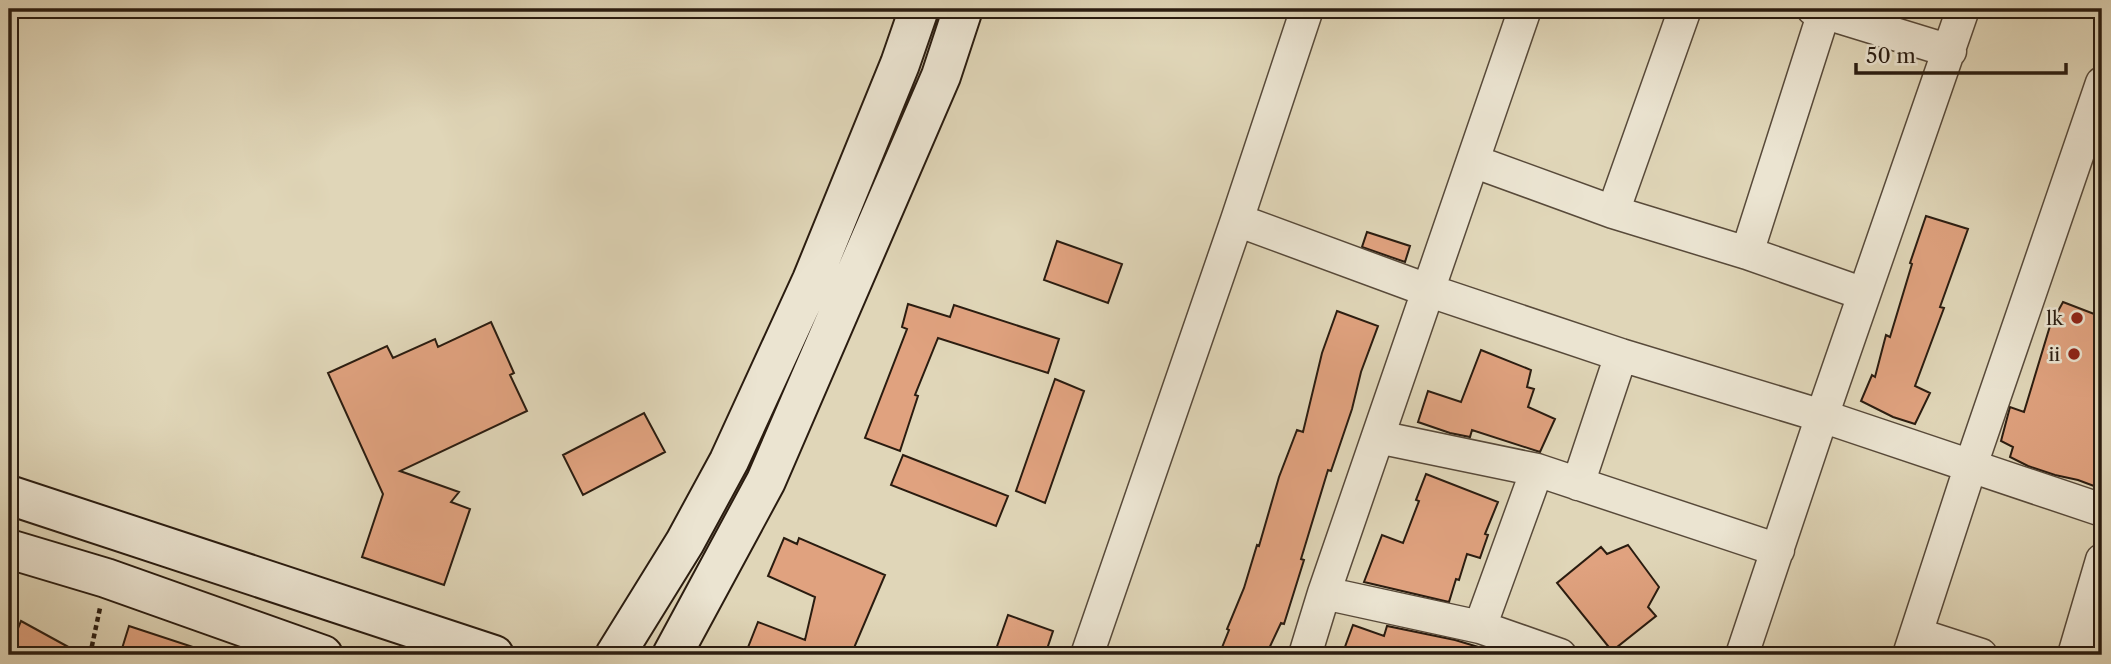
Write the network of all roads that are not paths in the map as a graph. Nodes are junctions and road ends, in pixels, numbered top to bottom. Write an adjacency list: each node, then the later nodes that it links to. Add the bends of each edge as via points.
1 (919, 9): 32 (main road, via 812,280 729,461)
2 (963, 9): 33 (main road, via 941,76 766,481)
3 (1307, 9): 12 (street)
4 (1525, 9): 10 (street)
5 (1685, 9): 11 (street)
6 (1963, 9): 8 (street)
7 (1819, 10): 8 (street); 13 (street)
8 (1950, 51): 15 (street)
9 (2102, 83): 19 (street)
10 (1473, 162): 11 (street); 14 (street)
11 (1613, 212): 13 (street)
12 (1237, 220): 14 (street); 34 (street)
13 (1747, 253): 15 (street)
14 (1427, 290): 16 (street); 18 (street)
15 (1864, 294): 17 (street)
16 (1620, 355): 17 (street); 21 (street)
17 (1822, 416): 19 (street); 25 (street)
18 (1378, 437): 20 (street); 27 (street)
19 (1971, 465): 23 (street); 29 (street)
20 (1536, 470): 21 (street); 28 (street)
21 (1578, 484): 25 (street)
22 (9, 495): 31 (main road)
23 (2102, 510)
24 (9, 549): 30 (main road, via 106,578)
25 (1778, 550): 37 (street)
26 (2102, 560): 39 (street)
27 (1324, 593): 28 (street); 35 (street)
28 (1480, 627): 36 (street)
29 (1912, 645): 38 (street)
30 (323, 655)
31 (494, 655)
32 (615, 655)
33 (673, 655)
34 (1087, 655)
35 (1305, 655)
36 (1560, 655)
37 (1742, 655)
38 (1981, 655)
39 (2074, 655)

